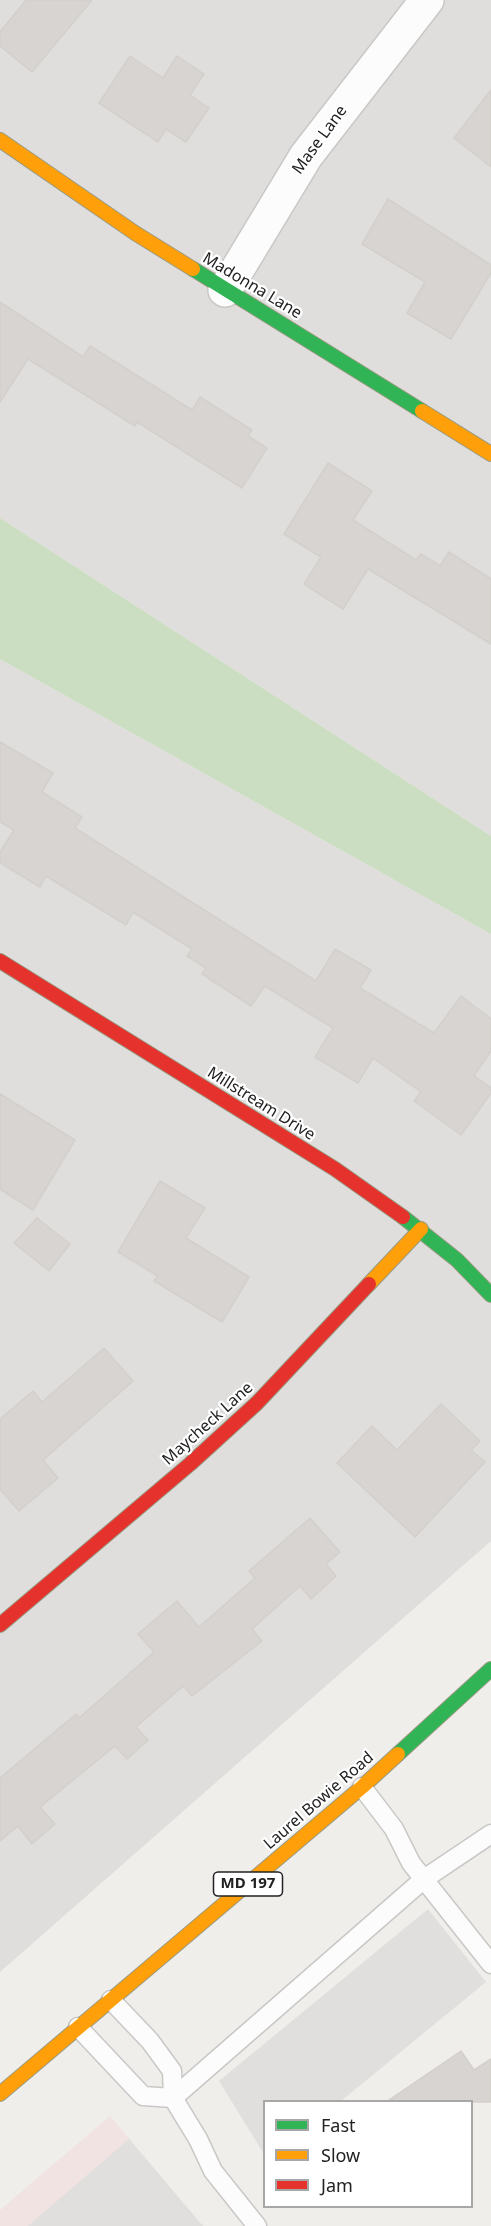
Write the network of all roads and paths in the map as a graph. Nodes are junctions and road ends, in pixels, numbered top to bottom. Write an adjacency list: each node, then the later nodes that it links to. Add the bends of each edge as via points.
1 (427, 0): 3 (street, Mase Lane, via 306,156)
2 (0, 140): 3 (street, Madonna Lane)
3 (225, 290): 4 (street, Madonna Lane)
4 (491, 454)
5 (0, 961): 6 (street, Millstream Drive, via 335,1169)
6 (421, 1228): 7 (street, Millstream Drive); 8 (street, Maycheck Lane, via 257,1403)
7 (491, 1295)
8 (0, 1625)
9 (491, 1669): 10 (street, Laurel Bowie Road / MD 197)
10 (362, 1787): 12 (lane, via 394,1829); 14 (street, Laurel Bowie Road / MD 197)
11 (491, 1834): 12 (lane)
12 (424, 1880): 13 (lane); 17 (lane)
13 (491, 1964)
14 (111, 2000): 15 (street, Laurel Bowie Road / MD 197); 17 (lane, via 172,2071)
15 (78, 2027): 16 (street, Laurel Bowie Road / MD 197); 17 (lane, via 143,2096)
16 (0, 2094)
17 (173, 2098): 18 (lane, via 213,2171)
18 (257, 2226)

